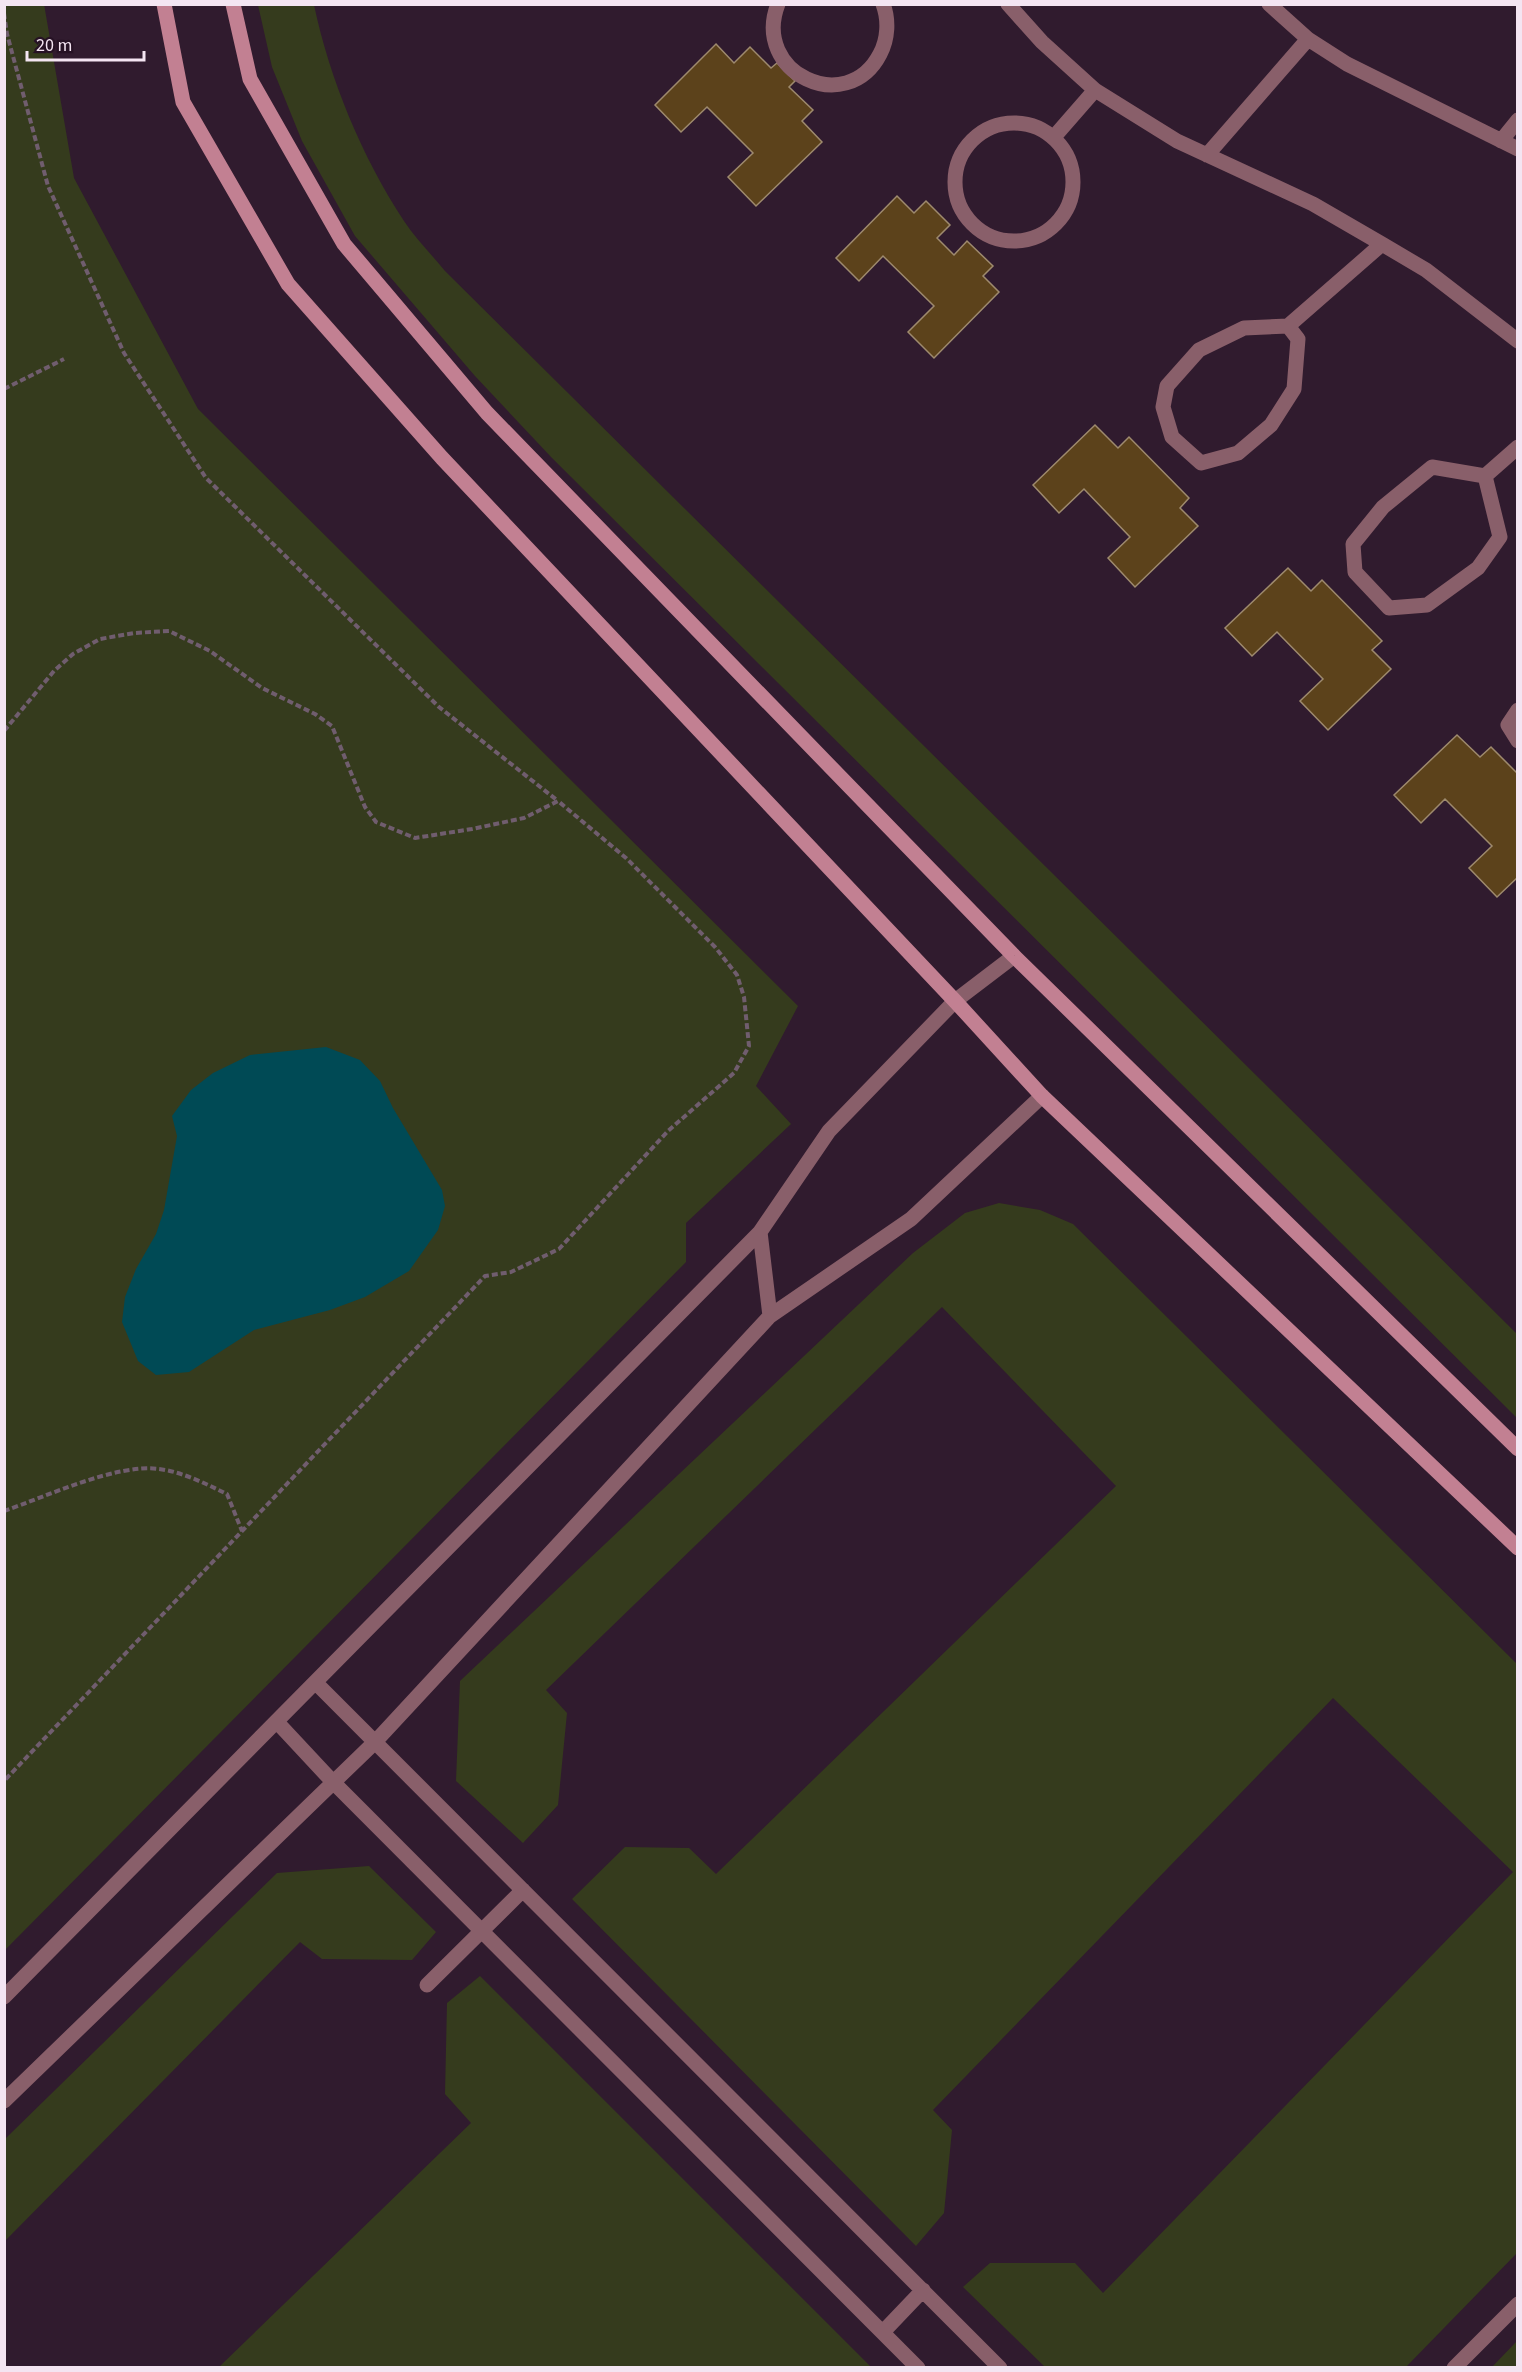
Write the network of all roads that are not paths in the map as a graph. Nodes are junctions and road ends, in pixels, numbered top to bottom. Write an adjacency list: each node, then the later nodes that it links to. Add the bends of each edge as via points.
1 (164, 4): 22 (main road, via 183,102 288,284 442,458)
2 (233, 4): 21 (main road, via 250,79 344,244 487,413)
3 (778, 4): 4 (lane, via 773,16 778,52 789,68 805,80 824,85 861,76 876,63 885,45 888,26)
4 (883, 4)
5 (1008, 4): 8 (lane, via 1042,42)
6 (1269, 4): 7 (lane)
7 (1308, 39): 11 (lane, via 1347,64); 13 (lane)
8 (1095, 90): 10 (lane); 13 (lane)
9 (1518, 120): 11 (lane)
10 (1054, 137): 10 (lane, via 1018,122 998,124 979,133 965,148 954,186 959,206 969,222 1003,241 1041,236 1057,224 1074,190 1067,153)
11 (1501, 141): 12 (lane)
12 (1518, 148)
13 (1207, 155): 14 (lane, via 1313,204)
14 (1382, 244): 15 (lane); 16 (lane, via 1426,270)
15 (1288, 326): 15 (lane, via 1244,328 1199,350 1167,386 1163,407 1172,437 1201,463 1238,453 1271,424 1294,389 1298,339)
16 (1518, 341)
17 (1518, 447): 18 (lane)
18 (1485, 476): 18 (lane, via 1432,467 1383,507 1353,544 1354,572 1389,609 1427,605 1478,568 1500,537)
19 (1518, 710): 20 (lane, via 1508,725)
20 (1518, 741)
21 (1014, 956): 22 (lane); 26 (main road)
22 (955, 1002): 23 (main road); 24 (lane, via 829,1131)
23 (1042, 1096): 25 (lane, via 911,1219); 27 (main road)
24 (760, 1233): 25 (lane); 28 (lane)
25 (770, 1316): 30 (lane)
26 (1518, 1449)
27 (1518, 1548)
28 (316, 1683): 29 (lane); 30 (lane)
29 (277, 1722): 31 (lane); 35 (lane)
30 (375, 1742): 31 (lane); 32 (lane)
31 (333, 1782): 33 (lane); 36 (lane)
32 (523, 1890): 33 (lane); 37 (lane)
33 (483, 1932): 34 (lane); 39 (lane)
34 (428, 1985)
35 (4, 1996)
36 (4, 2101)
37 (923, 2290): 39 (lane); 41 (lane)
38 (1518, 2304): 42 (lane)
39 (883, 2332): 40 (lane)
40 (918, 2367)
41 (1000, 2367)
42 (1454, 2367)

